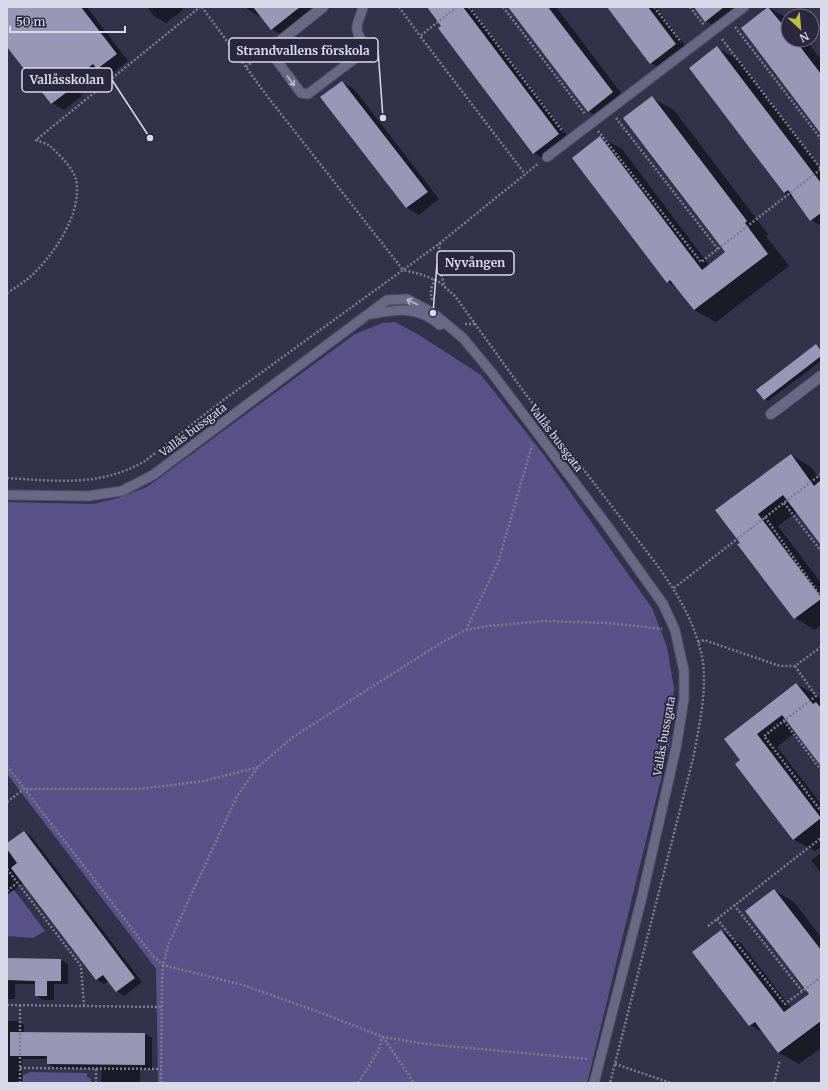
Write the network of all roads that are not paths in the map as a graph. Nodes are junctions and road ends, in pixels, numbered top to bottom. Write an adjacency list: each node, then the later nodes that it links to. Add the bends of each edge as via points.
1 (323, 7): 4 (street)
2 (363, 7): 4 (lane, one-way to 2, via 301,93 308,94 358,56 362,50 363,44 357,25)
3 (744, 7): 5 (lane)
4 (269, 50)
5 (547, 157)
6 (821, 376): 7 (street)
7 (771, 414)
8 (7, 494): 9 (lane, Vallås bussgata, via 88,496 122,490 153,475 368,315 393,310 411,310 434,321 492,373 658,597 675,630 684,671 684,700 676,748 641,901)
9 (594, 1083)

